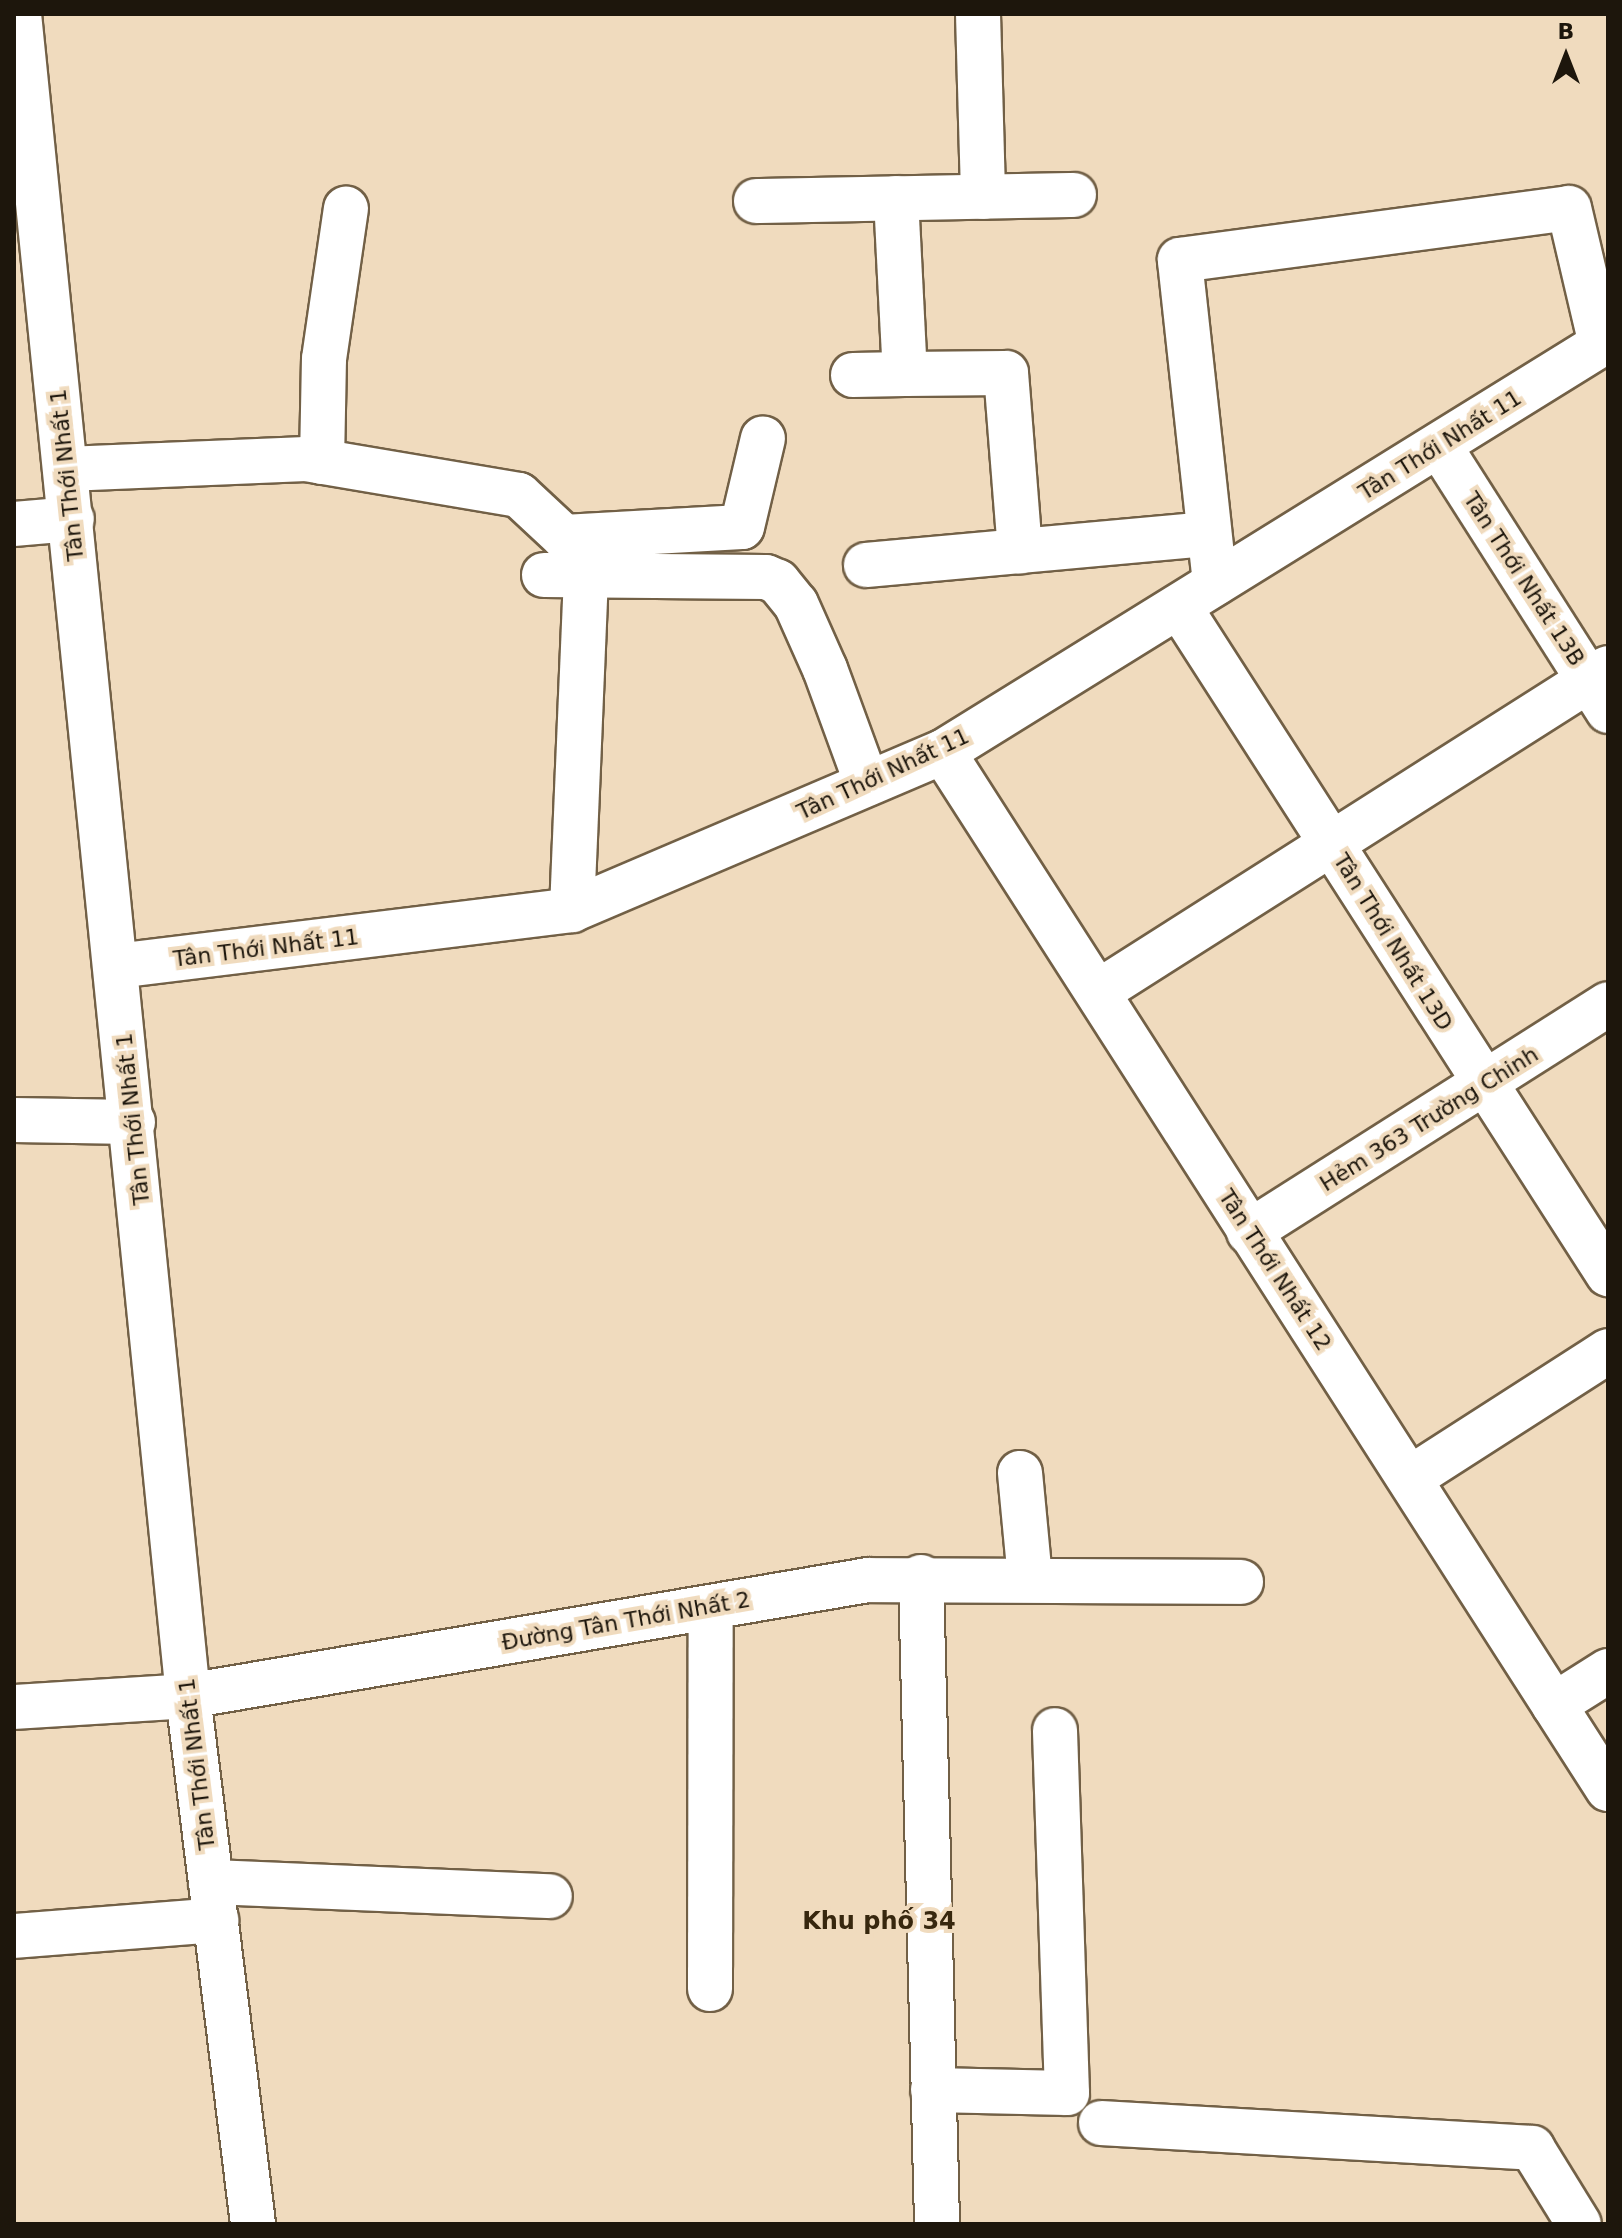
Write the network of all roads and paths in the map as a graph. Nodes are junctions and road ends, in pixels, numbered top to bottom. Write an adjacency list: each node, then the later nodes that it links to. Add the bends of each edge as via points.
1 (19, 14): 8 (street, Tân Thới Nhất 1)
2 (978, 14): 4 (street)
3 (1074, 195): 4 (street)
4 (983, 197): 5 (street)
5 (896, 198): 6 (street); 10 (street)
6 (756, 201)
7 (346, 209): 14 (street, via 324,359)
8 (31, 298): 15 (street, Tân Thới Nhất 1)
9 (1605, 342): 13 (street, Tân Thới Nhất 11); 18 (street, via 1569,208 1180,260)
10 (905, 374): 11 (street); 19 (street, via 1006,373)
11 (853, 375)
12 (763, 438): 14 (street, via 742,527 564,537 519,495)
13 (1440, 447): 21 (street, Tân Thới Nhất 11); 23 (street, Tân Thới Nhất 13B)
14 (322, 462): 15 (street)
15 (66, 469): 16 (street, Tân Thới Nhất 1)
16 (72, 519): 17 (street); 28 (street, Tân Thới Nhất 1)
17 (14, 524)
18 (1209, 534): 19 (street); 21 (street)
19 (1020, 551): 20 (street)
20 (866, 565)
21 (1215, 583): 22 (street, Tân Thới Nhất 11)
22 (1180, 608): 24 (street, Tân Thới Nhất 11); 26 (street, Tân Thới Nhất 13D)
23 (1602, 686): 26 (street)
24 (943, 752): 25 (street, Tân Thới Nhất 11); 29 (street, Tân Thới Nhất 12)
25 (867, 784): 27 (street, Tân Thới Nhất 11); 27 (street, via 825,669 796,604 778,582 766,577 565,576)
26 (1333, 845): 29 (street); 31 (street, Tân Thới Nhất 13D)
27 (572, 910): 28 (street, Tân Thới Nhất 11)
28 (117, 966): 33 (street, Tân Thới Nhất 1)
29 (1098, 992): 34 (street, Tân Thới Nhất 12)
30 (1608, 1004): 31 (street, Hẻm 363 Trường Chinh)
31 (1482, 1085): 34 (street, Hẻm 363 Trường Chinh); 35 (street, Tân Thới Nhất 13D)
32 (14, 1120): 33 (street)
33 (133, 1122): 44 (street, Tân Thới Nhất 1)
34 (1249, 1232): 38 (street, Tân Thới Nhất 12)
35 (1608, 1274)
36 (1608, 1351): 38 (street)
37 (1020, 1473): 40 (street)
38 (1412, 1477): 45 (street, Tân Thới Nhất 12)
39 (921, 1577): 40 (street, Đường Tân Thới Nhất 2); 42 (street, Đường Tân Thới Nhất 2, via 868,1580); 53 (street)
40 (1030, 1579): 41 (street, Đường Tân Thới Nhất 2)
41 (1241, 1582)
42 (711, 1607): 44 (street, Đường Tân Thới Nhất 2); 52 (street)
43 (1608, 1671): 45 (street)
44 (188, 1696): 46 (street, Đường Tân Thới Nhất 2); 50 (street, Tân Thới Nhất 1)
45 (1554, 1705): 48 (street, Tân Thới Nhất 12)
46 (14, 1707)
47 (1055, 1730): 53 (street, via 1067,2093)
48 (1608, 1789)
49 (550, 1896): 50 (street)
50 (213, 1901): 51 (street); 55 (street, Tân Thới Nhất 1)
51 (14, 1936)
52 (710, 1989)
53 (933, 2090): 56 (street)
54 (1101, 2123): 57 (street, via 1532,2148)
55 (253, 2224)
56 (937, 2224)
57 (1579, 2224)

